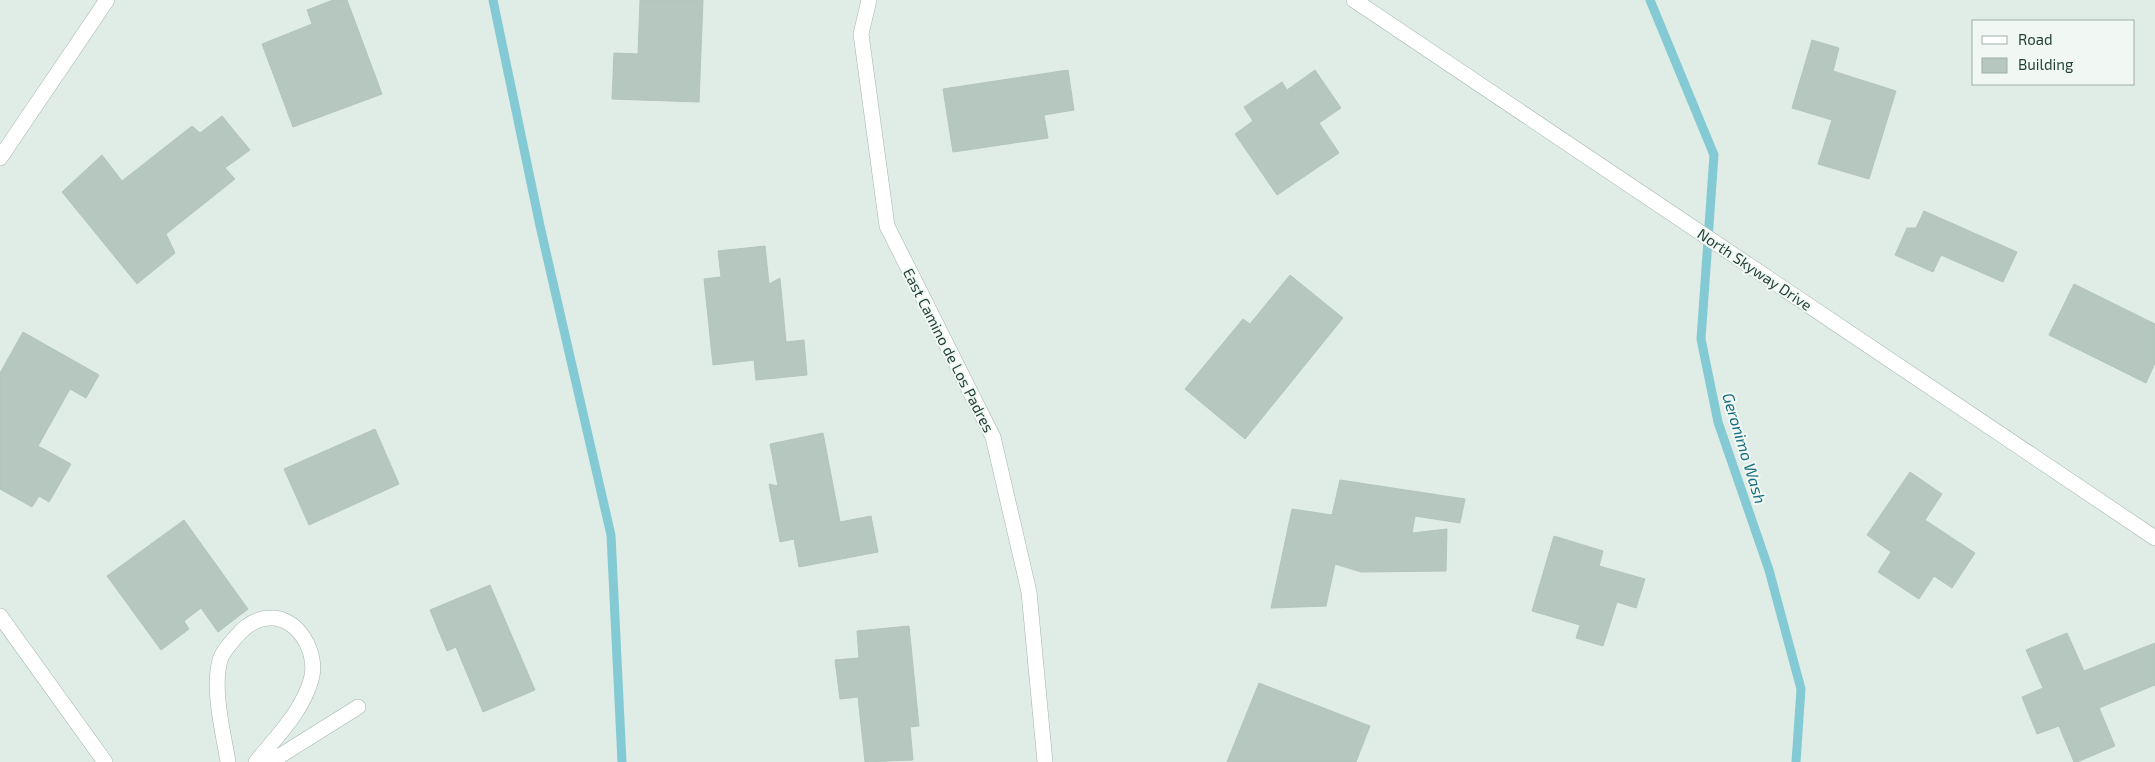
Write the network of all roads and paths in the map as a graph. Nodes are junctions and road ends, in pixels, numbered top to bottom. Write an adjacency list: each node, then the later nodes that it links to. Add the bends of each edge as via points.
1 (107, 0): 4 (street)
2 (869, 0): 12 (street, East Camino de Los Padres, via 861,34 887,226 993,437 1028,592)
3 (1354, 0): 5 (street, North Skyway Drive)
4 (1, 155)
5 (2155, 538)
6 (0, 616): 8 (street)
7 (358, 707): 11 (street)
8 (105, 762)
9 (228, 762): 10 (street, via 220,717 218,673 221,657 242,630 258,620 272,618 286,622 299,632 312,660 312,678 292,717)
10 (256, 762)
11 (270, 762)
12 (1045, 762)

